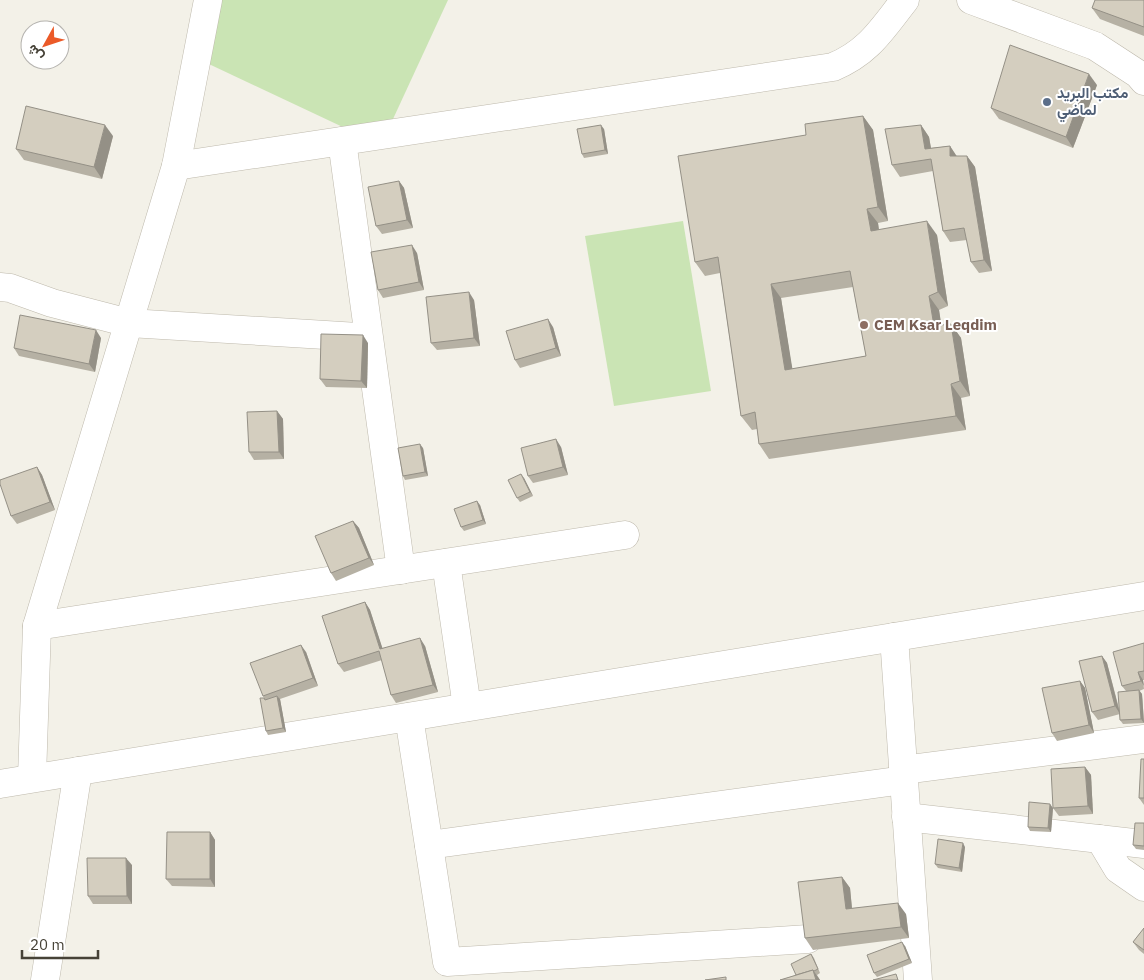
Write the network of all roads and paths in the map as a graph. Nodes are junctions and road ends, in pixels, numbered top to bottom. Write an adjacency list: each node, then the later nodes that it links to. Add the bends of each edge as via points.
1 (208, 0): 6 (street)
2 (905, 0): 5 (street, via 871,44 860,54 834,67)
3 (970, 0): 4 (street, via 1095,46)
4 (1142, 75)
5 (342, 142): 6 (street); 9 (street)
6 (176, 166): 8 (street)
7 (0, 286): 8 (street)
8 (128, 323): 9 (street); 14 (street)
9 (369, 337): 12 (street)
10 (625, 535): 11 (street)
11 (446, 563): 12 (street); 16 (street)
12 (401, 570): 14 (street)
13 (1144, 596): 15 (street)
14 (37, 626): 21 (street)
15 (894, 637): 16 (street); 20 (street)
16 (467, 707): 17 (street)
17 (409, 717): 19 (street); 26 (street)
18 (1144, 738): 20 (street)
19 (78, 771): 21 (street); 29 (street)
20 (904, 775): 23 (street); 26 (street)
21 (32, 778): 22 (street)
22 (0, 784)
23 (906, 817): 24 (street); 30 (street)
24 (1100, 839): 25 (street); 27 (street, via 1118,869)
25 (1144, 844)
26 (429, 845): 28 (street, via 448,962)
27 (1144, 887)
28 (808, 939)
29 (45, 980)
30 (918, 980)

